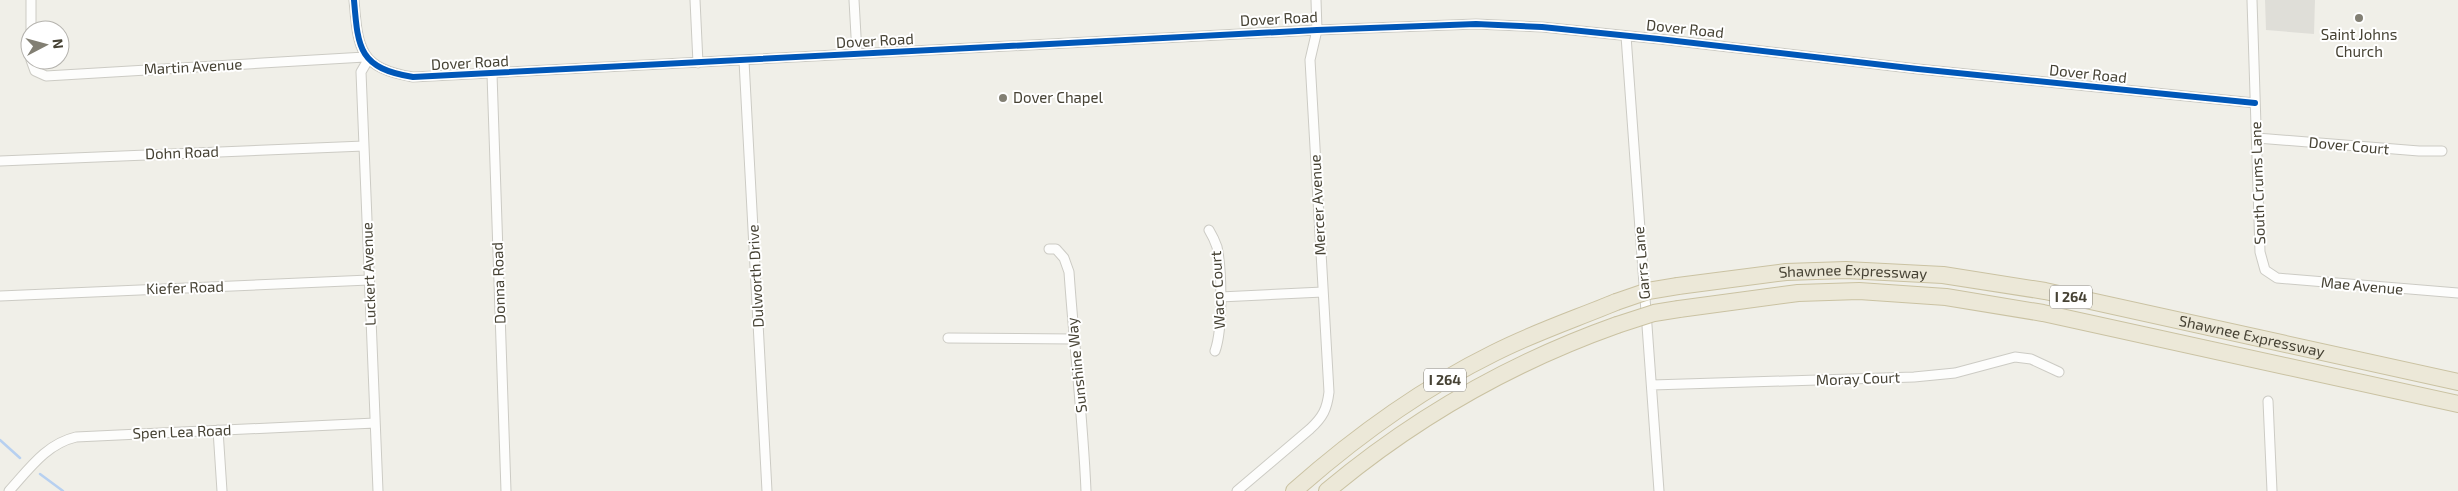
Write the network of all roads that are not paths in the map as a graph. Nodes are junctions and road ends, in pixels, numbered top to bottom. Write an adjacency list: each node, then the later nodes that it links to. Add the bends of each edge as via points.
1 (30, 0): 7 (street)
2 (354, 0): 11 (street, via 358,33)
3 (696, 0): 13 (street)
4 (854, 0): 10 (street)
5 (1316, 0): 8 (street, Mercer Avenue)
6 (2252, 0): 16 (street, South Crums Lane)
7 (31, 20)
8 (1317, 30): 9 (street, Dover Road, via 1483,24); 10 (street, Dover Road); 25 (street, Mercer Avenue, via 1310,60)
9 (1626, 36): 16 (street, Dover Road); 34 (street, Garrs Lane)
10 (857, 54): 12 (street, Dover Road)
11 (366, 58): 14 (street, Martin Avenue, via 46,76); 15 (street, Dover Road, via 390,74 413,77); 18 (street, Luckert Avenue, via 361,72)
12 (744, 61): 13 (street, Dover Road); 43 (street, Dulworth Drive)
13 (698, 63): 15 (street, Dover Road)
14 (35, 70)
15 (492, 74): 42 (street, Donna Road)
16 (2256, 103): 17 (street, South Crums Lane)
17 (2257, 138): 19 (street, Dover Court); 23 (street, South Crums Lane, via 2260,252 2263,267)
18 (364, 146): 20 (street, Dohn Road); 24 (street, Luckert Avenue)
19 (2442, 151)
20 (0, 161)
21 (1209, 230): 28 (street, Waco Court, via 1217,250)
22 (1049, 249): 30 (street, Sunshine Way, via 1056,249 1067,263)
23 (2268, 273): 26 (street, Mae Avenue, via 2288,280)
24 (369, 280): 27 (street, Kiefer Road); 37 (street, Luckert Avenue)
25 (1323, 292): 28 (street); 45 (street, Mercer Avenue, via 1329,392 1326,410 1321,419)
26 (2458, 293)
27 (0, 296)
28 (1220, 297): 31 (street, Waco Court, via 1221,332)
29 (948, 338): 30 (street)
30 (1074, 339): 44 (street, Sunshine Way)
31 (1215, 351)
32 (2059, 372): 34 (street, Moray Court, via 2041,362 2022,357 1955,373 1914,377)
33 (2458, 382): 46 (highway, Shawnee Expressway / I 264, bridge, via 2055,293 1943,275 1846,270 1786,272 1648,291 1546,329 1432,387 1374,426)
34 (1652, 385): 48 (street, Garrs Lane)
35 (2268, 401): 49 (street)
36 (2458, 404): 47 (highway, Shawnee Expressway / I 264, bridge, via 2052,315 1946,297 1878,292 1798,293 1654,312 1513,368 1452,400 1405,430)
37 (375, 422): 38 (street, Spen Lea Road); 41 (street, Luckert Avenue)
38 (218, 430): 39 (street, Spen Lea Road, via 68,439 48,449); 40 (street)
39 (9, 491)
40 (222, 491)
41 (378, 491)
42 (506, 491)
43 (767, 491)
44 (1086, 491)
45 (1237, 491)
46 (1294, 491)
47 (1327, 491)
48 (1658, 491)
49 (2272, 491)

